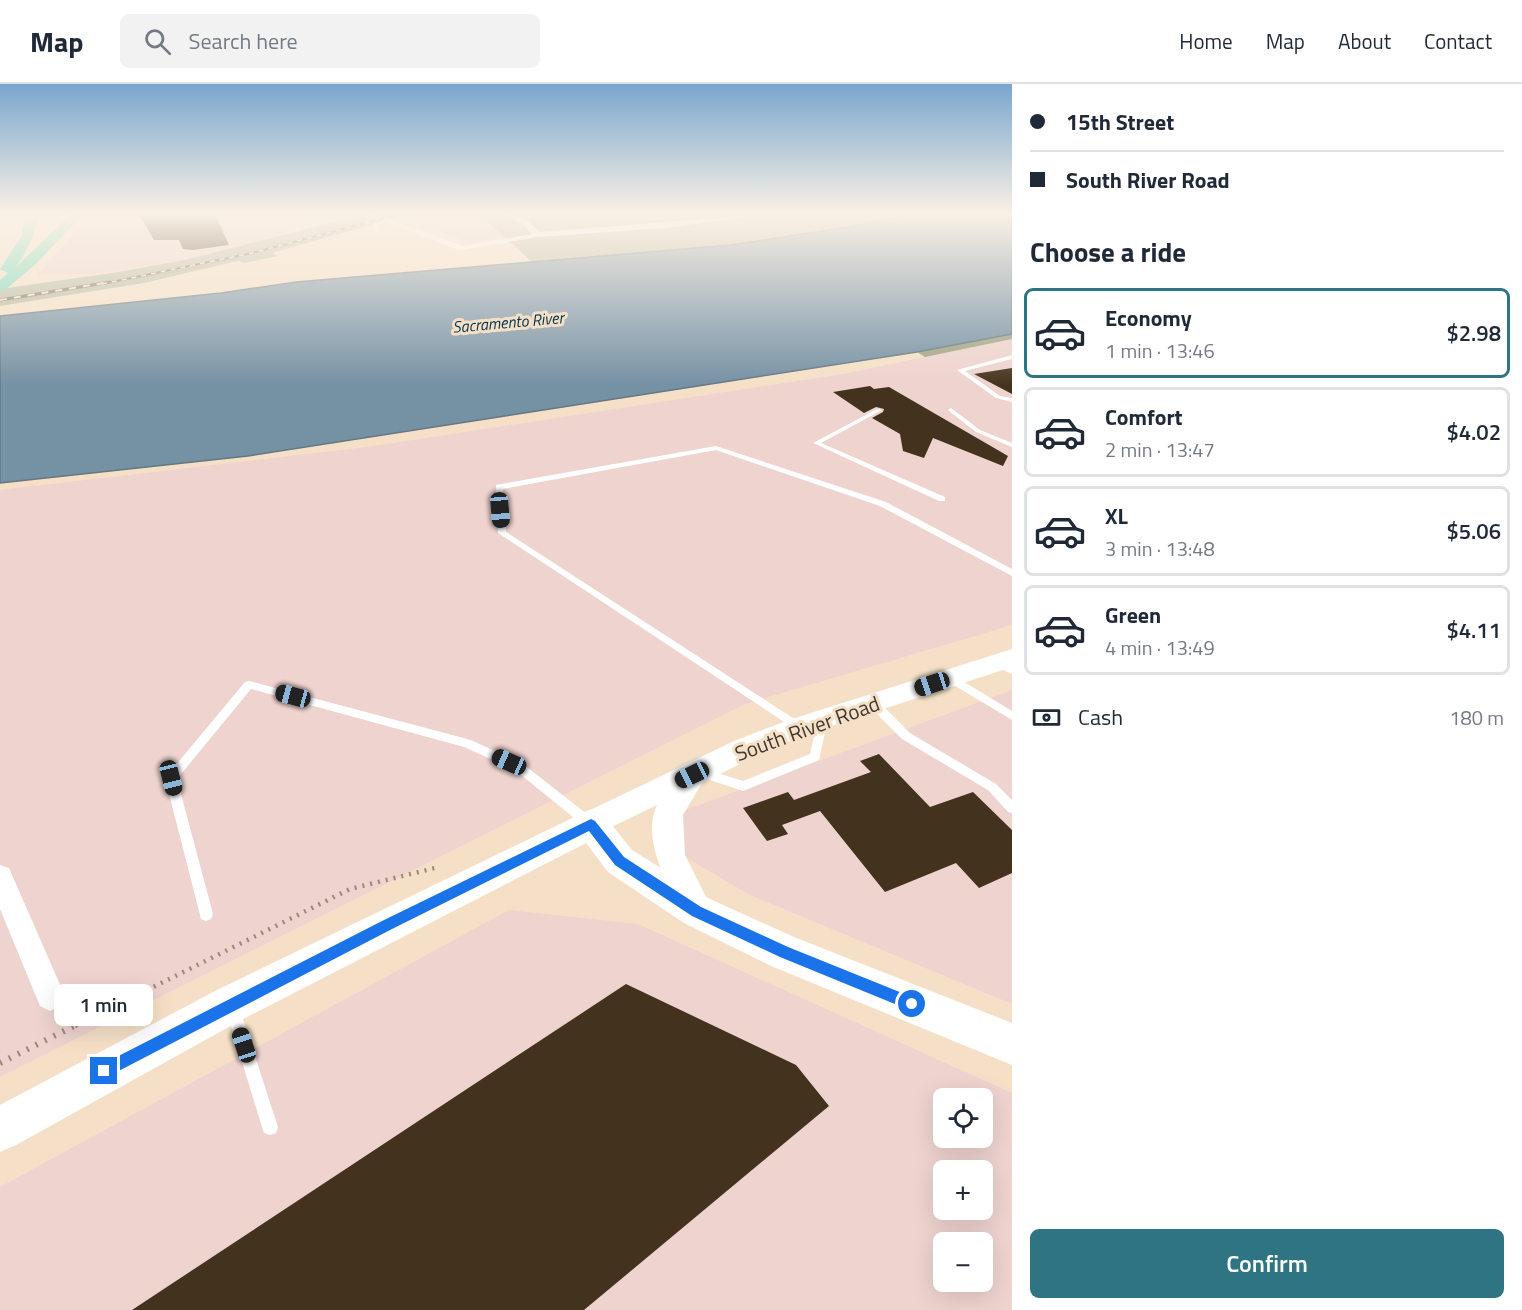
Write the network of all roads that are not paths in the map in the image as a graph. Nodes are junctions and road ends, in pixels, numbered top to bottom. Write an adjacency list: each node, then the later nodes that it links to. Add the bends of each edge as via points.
1 (19, 271): 2 (highway)
2 (0, 287)
3 (1012, 357): 4 (lane, via 960,370 998,397)
4 (1012, 400)
5 (879, 410): 8 (lane, via 816,442)
6 (951, 410): 7 (lane, via 978,431)
7 (1012, 445)
8 (942, 499)
9 (1012, 573): 14 (lane, via 884,504 716,447 499,487 502,533)
10 (1008, 664): 11 (street, South River Road)
11 (951, 678): 12 (street, South River Road); 13 (lane)
12 (873, 703): 14 (street, South River Road); 16 (lane, via 906,736 992,787)
13 (1012, 716)
14 (811, 723): 15 (street, South River Road)
15 (696, 773): 17 (street, South River Road); 19 (street, via 668,813 670,856)
16 (1012, 808)
17 (591, 824): 19 (main road, via 620,861); 20 (lane, via 519,767 466,743 249,685 171,778); 22 (main road, South River Road)
18 (0, 877): 21 (street)
19 (697, 911): 23 (main road, via 785,952)
20 (206, 914)
21 (50, 996)
22 (231, 1004): 24 (lane); 25 (main road, South River Road)
23 (1012, 1044)
24 (270, 1127)
25 (0, 1129)

